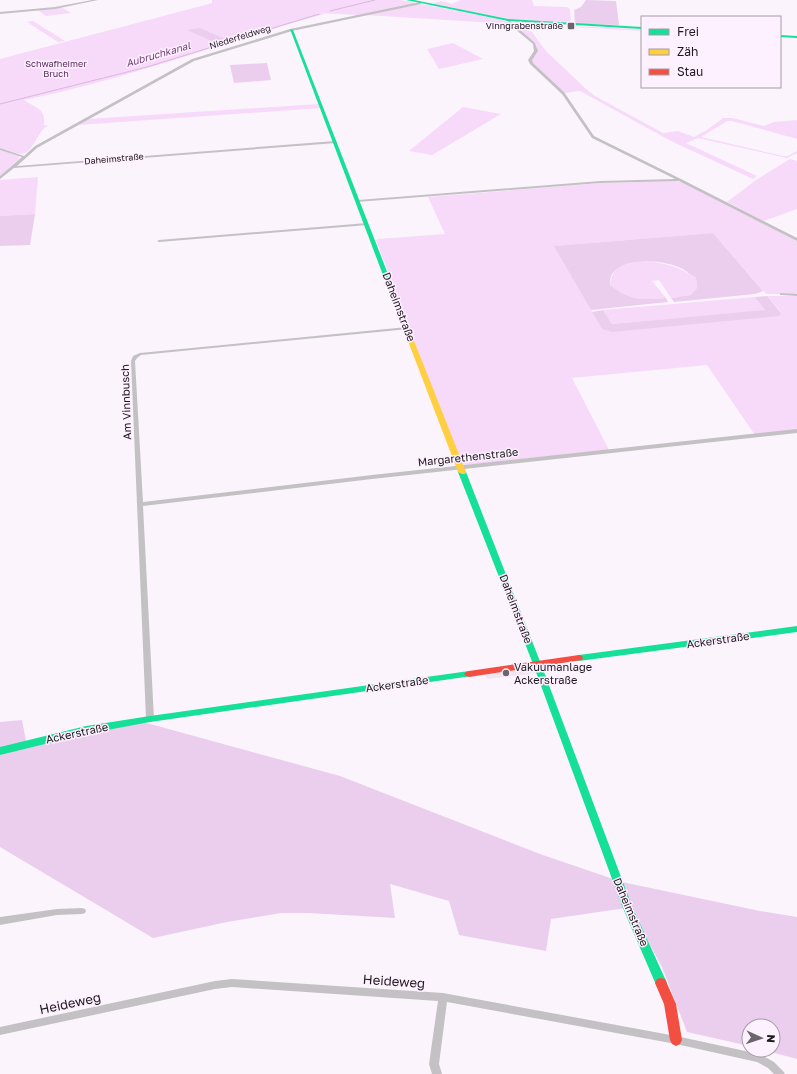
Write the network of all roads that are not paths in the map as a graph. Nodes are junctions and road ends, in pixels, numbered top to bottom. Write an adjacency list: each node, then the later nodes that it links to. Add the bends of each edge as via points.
1 (97, 0): 4 (street, via 55,8)
2 (408, 0): 3 (street)
3 (420, 3): 5 (street); 7 (street, Niederfeldweg)
4 (0, 13)
5 (508, 20): 6 (street); 15 (street, via 534,44 536,51 530,60 531,63 563,93 593,137)
6 (641, 28)
7 (291, 30): 10 (street, Daheimstraße); 12 (street, Niederfeldweg, via 193,60)
8 (781, 36): 9 (street)
9 (797, 37)
10 (335, 142): 13 (street, Daheimstraße); 16 (street, Daheimstraße)
11 (0, 149): 12 (street)
12 (24, 156): 13 (street, Niederfeldweg)
13 (14, 167): 14 (street, Niederfeldweg)
14 (0, 178)
15 (680, 180): 16 (street, via 600,182); 18 (street)
16 (358, 201): 17 (street, Daheimstraße)
17 (367, 224): 19 (street); 22 (street, Daheimstraße)
18 (797, 240)
19 (159, 241)
20 (782, 294): 21 (street)
21 (797, 295)
22 (407, 328): 24 (street, Daheimstraße); 25 (street, Am Vinnbusch, via 140,354 133,361)
23 (797, 431): 24 (street, Margarethenstraße)
24 (461, 468): 25 (street, Margarethenstraße); 27 (street, Daheimstraße)
25 (141, 504): 28 (street, Am Vinnbusch)
26 (797, 629): 27 (street, Ackerstraße)
27 (537, 664): 28 (street, Ackerstraße); 34 (street, Daheimstraße, via 627,906 670,1004)
28 (150, 719): 29 (street, Ackerstraße, via 86,730)
29 (0, 751)
30 (82, 911): 31 (street, via 57,912)
31 (0, 922)
32 (443, 997): 33 (street, Heideweg, via 232,983); 34 (street, Heideweg); 35 (street, via 434,1064)
33 (0, 1032)
34 (676, 1040): 36 (street, Heideweg, via 759,1058)
35 (437, 1074)
36 (780, 1074)

